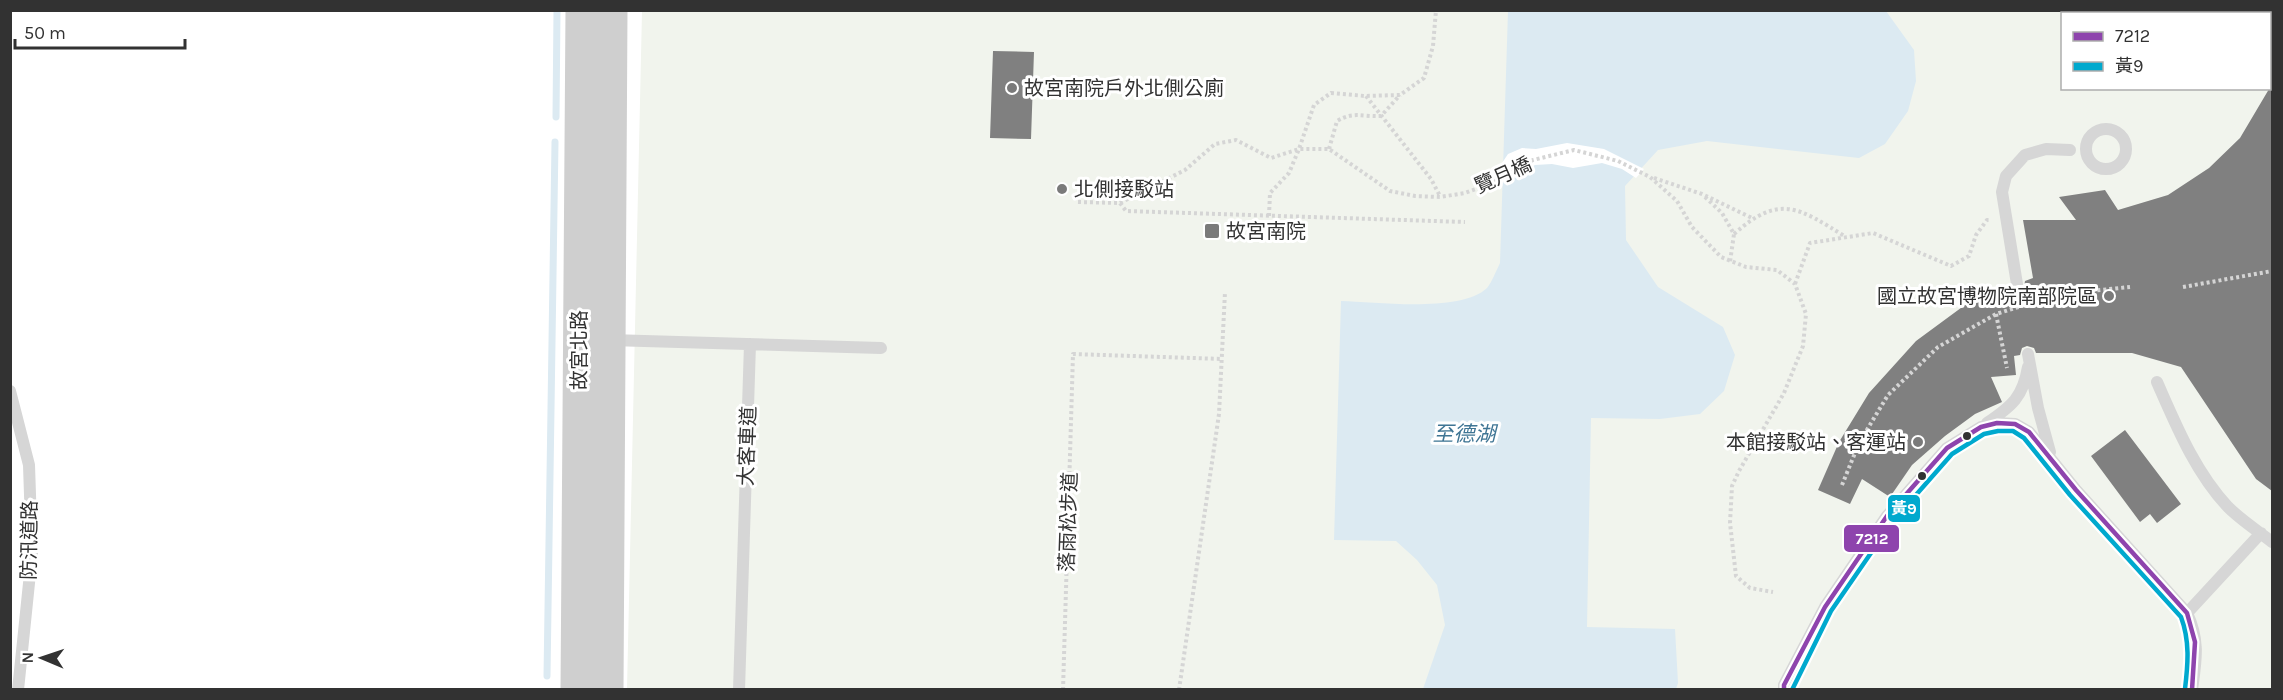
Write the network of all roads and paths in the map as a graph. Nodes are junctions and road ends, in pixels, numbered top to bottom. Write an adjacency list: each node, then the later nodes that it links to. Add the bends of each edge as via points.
1 (582, 10): 46 (street, 故宮北路)
2 (611, 10): 31 (street, 故宮北路)
3 (1436, 10): 4 (path, via 1433,46 1424,78)
4 (1400, 95): 5 (path); 6 (path)
5 (1365, 96): 6 (path); 8 (path, via 1331,93 1314,105)
6 (1381, 116): 9 (path, via 1349,114 1336,121); 14 (path)
7 (2086, 142): 10 (lane); 11 (lane); 11 (lane, via 2097,130 2105,128 2120,134 2127,148 2121,163 2107,170)
8 (1299, 149): 9 (path); 16 (path, via 1272,159 1236,140 1215,144 1185,170); 17 (path, via 1289,173 1270,193)
9 (1329, 149): 14 (path, 覽月橋, via 1390,191)
10 (2070, 150): 11 (lane); 18 (lane, via 2046,149 2025,155 2013,167 2002,192)
11 (2087, 158)
12 (1650, 177): 13 (path, 覽月橋); 14 (path, 覽月橋, via 1618,160 1574,150 1533,160 1465,193); 23 (path, 覽月橋, via 1677,201 1692,227)
13 (1702, 194): 19 (path, 覽月橋); 21 (path, 覽月橋, via 1722,213)
14 (1440, 196)
15 (1078, 202): 16 (path)
16 (1120, 203): 17 (path, via 1126,212)
17 (1269, 216): 20 (path)
18 (2007, 217): 22 (path, via 1987,220 1976,235 1969,256 1951,266 1873,233); 26 (lane)
19 (1752, 218): 21 (path); 22 (path, via 1770,210 1790,208)
20 (1465, 222)
21 (1734, 234): 23 (path)
22 (1846, 237): 25 (path, via 1810,243)
23 (1730, 262): 25 (path, 覽月橋, via 1777,270)
24 (2272, 271): 28 (path)
25 (1795, 284): 43 (path, via 1806,314 1803,346 1784,393 1732,486 1730,523 1736,576 1750,588)
26 (2017, 284)
27 (2130, 287): 30 (path, via 2060,294)
28 (2183, 287)
29 (1225, 292): 34 (path)
30 (1996, 314): 35 (path); 40 (path, via 1938,347 1888,395 1858,443)
31 (609, 340): 32 (lane); 47 (street, 故宮北路)
32 (750, 344): 33 (lane); 48 (lane, 大客車道)
33 (882, 348)
34 (1222, 359): 49 (path, 落雨松步道, via 1073,354); 50 (path, via 1219,414)
35 (2007, 368)
36 (2157, 382): 41 (lane, via 2200,470 2229,508)
37 (10, 391): 45 (lane, 防汛道路, via 29,465 32,554)
38 (1981, 427): 39 (lane, via 2015,424 2030,432); 39 (lane, via 2015,402 2026,380 2029,357); 51 (lane, via 1947,448 1887,516 1825,608)
39 (2052, 459): 44 (lane)
40 (1842, 485)
41 (2261, 533): 42 (lane); 44 (lane)
42 (2272, 542)
43 (1773, 592)
44 (2187, 613): 52 (lane, via 2195,630 2197,650)
45 (18, 690)
46 (577, 690)
47 (607, 690)
48 (739, 690)
49 (1063, 690)
50 (1179, 690)
51 (1784, 690)
52 (2192, 690)

